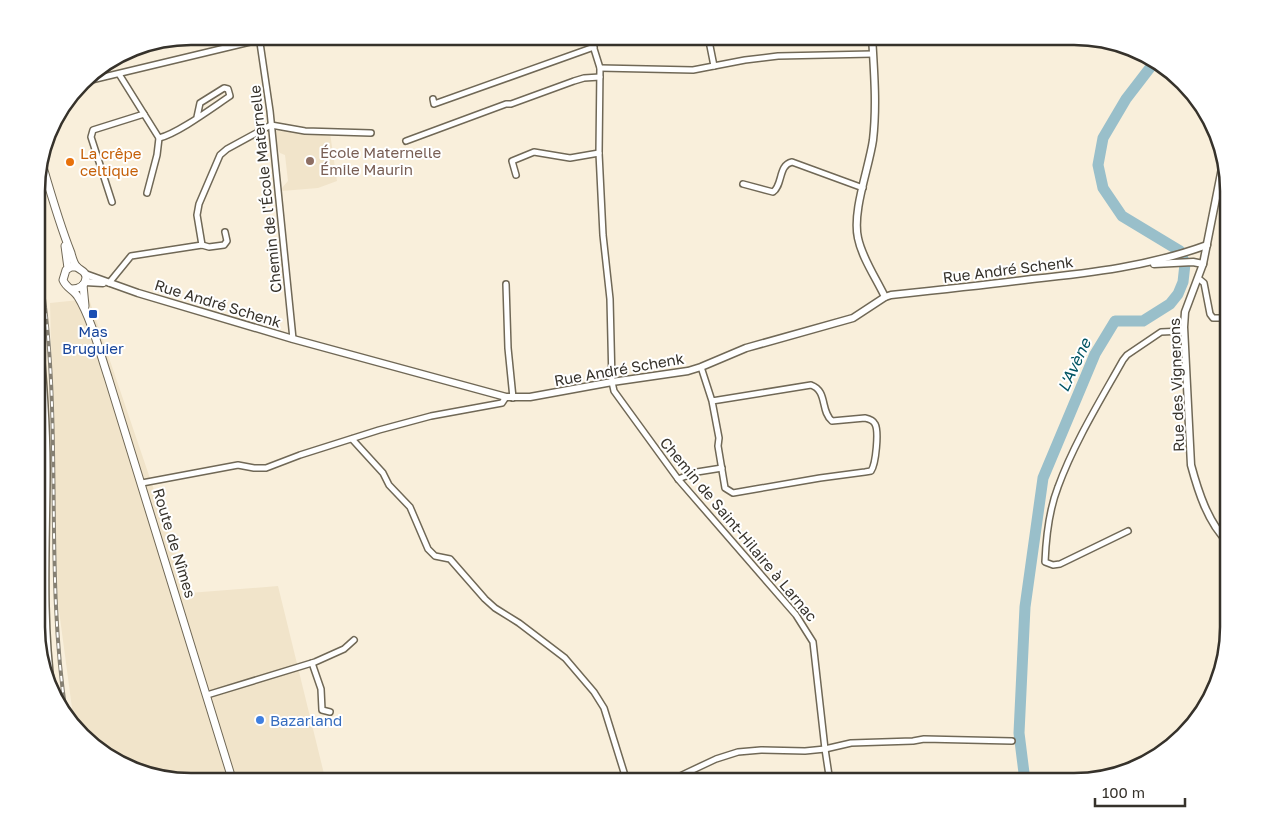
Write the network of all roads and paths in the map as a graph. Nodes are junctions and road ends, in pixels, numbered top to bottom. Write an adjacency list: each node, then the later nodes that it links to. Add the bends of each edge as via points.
1 (238, 45): 9 (street)
2 (256, 45): 15 (street, Chemin de l'École Maternelle)
3 (710, 45): 7 (street)
4 (872, 45): 6 (street)
5 (594, 47): 8 (street, Chemin de Saint-Hilaire à Larnac); 12 (street, via 434,104)
6 (873, 54): 7 (street, via 778,56); 26 (street, via 875,113)
7 (714, 66): 8 (street, via 693,70)
8 (600, 68): 10 (street, Chemin de Saint-Hilaire à Larnac)
9 (119, 74): 11 (street); 13 (street)
10 (600, 77): 17 (street, via 574,81); 21 (street, Chemin de Saint-Hilaire à Larnac)
11 (98, 79)
12 (432, 99)
13 (144, 114): 18 (street); 28 (street, via 91,133)
14 (197, 117): 14 (street, via 230,96 228,89 224,88 200,103); 18 (street)
15 (271, 126): 16 (street, via 305,131); 31 (street, via 222,153 199,204); 47 (street, Chemin de l'École Maternelle)
16 (371, 133)
17 (428, 133): 19 (street); 20 (street)
18 (158, 138): 27 (street)
19 (431, 140)
20 (406, 141)
21 (599, 152): 22 (street, via 570,158 534,152 512,161); 49 (street, Chemin de Saint-Hilaire à Larnac, via 610,299)
22 (516, 175)
23 (46, 176): 30 (main road, Route de Nîmes)
24 (1220, 179): 32 (street, Rue des Vignerons)
25 (743, 184): 26 (street, via 773,192 784,168 792,162)
26 (863, 188): 43 (street, via 858,236)
27 (147, 193)
28 (112, 202)
29 (225, 232): 31 (street, via 225,245)
30 (64, 236): 35 (main road, Route de Nîmes); 36 (main road, Route de Nîmes)
31 (202, 245): 39 (street, via 131,256)
32 (1207, 245): 33 (street, Rue André Schenk); 34 (street, Rue des Vignerons)
33 (1173, 260): 34 (street, Rue André Schenk); 43 (street, Rue André Schenk)
34 (1203, 264): 38 (street, Rue des Vignerons)
35 (77, 267): 36 (main road); 37 (main road, Route de Nîmes)
36 (68, 268): 42 (main road, Route de Nîmes, via 63,280)
37 (85, 274): 39 (street, Rue André Schenk); 40 (main road, Route de Nîmes)
38 (1198, 278): 45 (street, via 1204,283 1210,314 1213,318); 46 (street, Rue des Vignerons, via 1185,312)
39 (109, 283): 40 (street, Rue André Schenk); 47 (street, Rue André Schenk)
40 (84, 284): 42 (main road); 44 (main road, Route de Nîmes)
41 (506, 284): 50 (street)
42 (72, 289): 44 (main road, Route de Nîmes)
43 (885, 297): 48 (street, Rue André Schenk, via 853,318 746,348)
44 (86, 313): 56 (main road, Route de Nîmes)
45 (1220, 318)
46 (1184, 332): 57 (street, via 1161,332 1123,360 1058,487 1045,562 1060,564); 58 (street, Rue des Vignerons, via 1191,466 1196,486)
47 (293, 339): 50 (street, Rue André Schenk)
48 (701, 368): 49 (street, Rue André Schenk); 51 (street)
49 (612, 382): 50 (street, Rue André Schenk, via 530,397); 55 (street, Chemin de Saint-Hilaire à Larnac, via 614,391)
50 (509, 397): 53 (street, via 502,403 432,416)
51 (712, 401): 54 (street); 54 (street, via 811,385 821,391 827,417 832,421 866,418 875,423 877,429 875,466 871,471 733,493 725,488)
52 (45, 433): 59 (street)
53 (352, 438): 56 (street, via 266,468 238,464); 69 (street, via 410,507 428,549 435,556 450,559 485,600 565,658 594,692 604,708)
54 (722, 468): 55 (street)
55 (678, 479): 67 (street, Chemin de Saint-Hilaire à Larnac, via 796,615 813,642)
56 (142, 484): 64 (main road, Route de Nîmes)
57 (1128, 531)
58 (1220, 533)
59 (45, 599)
60 (45, 599): 62 (street)
61 (354, 640): 63 (street)
62 (46, 648)
63 (312, 663): 64 (street); 65 (street, via 321,689 322,710)
64 (207, 695): 68 (main road, Route de Nîmes)
65 (330, 712)
66 (1012, 741): 67 (street, via 924,739 851,743)
67 (825, 749): 70 (street, via 738,752); 71 (street, Chemin de Saint-Hilaire à Larnac)
68 (230, 773)
69 (624, 773)
70 (686, 773)
71 (829, 773)

